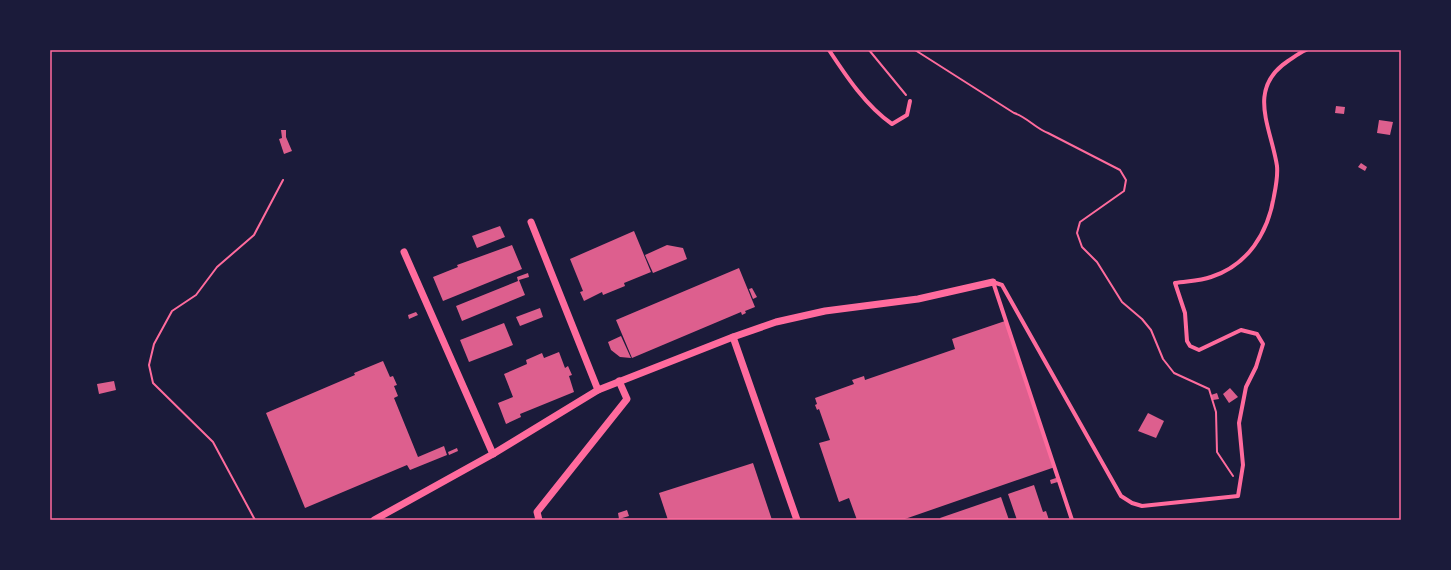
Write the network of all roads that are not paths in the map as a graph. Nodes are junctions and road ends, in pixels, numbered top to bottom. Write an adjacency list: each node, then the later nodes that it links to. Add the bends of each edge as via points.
1 (829, 50): 3 (street, via 842,70 881,116 892,124 907,115)
2 (1306, 50): 6 (street, via 1276,69 1267,85 1263,105 1278,176 1272,209 1263,232 1246,256 1232,267 1210,278 1175,283 1185,313 1186,341 1190,346 1199,350 1241,330 1257,334 1263,344 1256,367 1246,386 1239,423 1243,465 1238,496 1142,506 1121,496 1002,285)
3 (910, 101)
4 (530, 222): 9 (street)
5 (404, 252): 10 (street)
6 (993, 282): 7 (street, via 918,299 825,311 776,322); 14 (street)
7 (733, 336): 8 (street); 13 (street)
8 (619, 381): 9 (street); 12 (street, via 627,399 537,512)
9 (598, 390): 10 (street)
10 (493, 454): 11 (street)
11 (374, 520)
12 (539, 520)
13 (797, 520)
14 (1072, 520)

